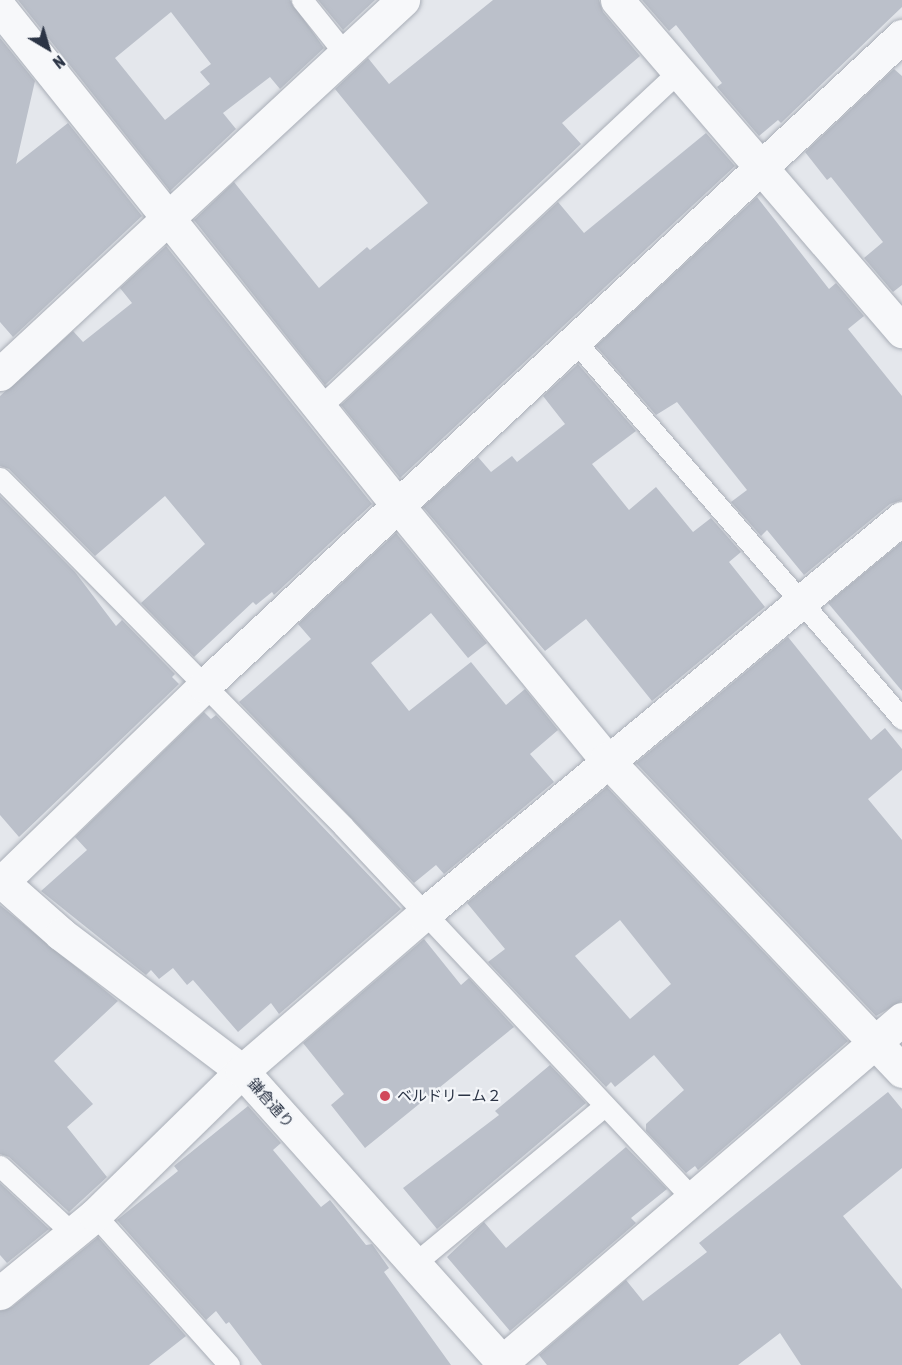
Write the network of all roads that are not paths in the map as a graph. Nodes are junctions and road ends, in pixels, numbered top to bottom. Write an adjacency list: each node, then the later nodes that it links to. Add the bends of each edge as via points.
1 (302, 0): 6 (lane)
2 (404, 0): 6 (street)
3 (617, 0): 7 (street)
4 (0, 8): 9 (street)
5 (902, 36): 8 (street)
6 (346, 55): 9 (street)
7 (679, 71): 8 (street); 13 (lane)
8 (761, 166): 10 (street); 11 (street)
9 (168, 216): 12 (street); 13 (street)
10 (902, 331)
11 (575, 341): 15 (street); 17 (lane)
12 (0, 374)
13 (320, 407): 15 (street)
14 (0, 478): 18 (lane)
15 (399, 507): 18 (street); 20 (street)
16 (902, 518): 17 (street)
17 (802, 602): 19 (lane); 20 (street)
18 (204, 686): 21 (street); 22 (lane, via 343,826)
19 (902, 719)
20 (606, 759): 22 (street); 24 (street)
21 (1, 882): 25 (street, 鎌倉通り, via 61,934)
22 (423, 915): 25 (street); 27 (lane)
23 (902, 1019): 24 (street)
24 (876, 1043): 26 (street); 29 (street)
25 (242, 1071): 30 (street); 31 (street, 鎌倉通り)
26 (902, 1071)
27 (604, 1106): 29 (lane); 31 (lane)
28 (0, 1166): 30 (lane)
29 (693, 1199): 33 (street)
30 (84, 1224): 32 (street); 34 (lane)
31 (414, 1264): 33 (street, 鎌倉通り)
32 (0, 1293)
33 (503, 1364)
34 (229, 1365)

